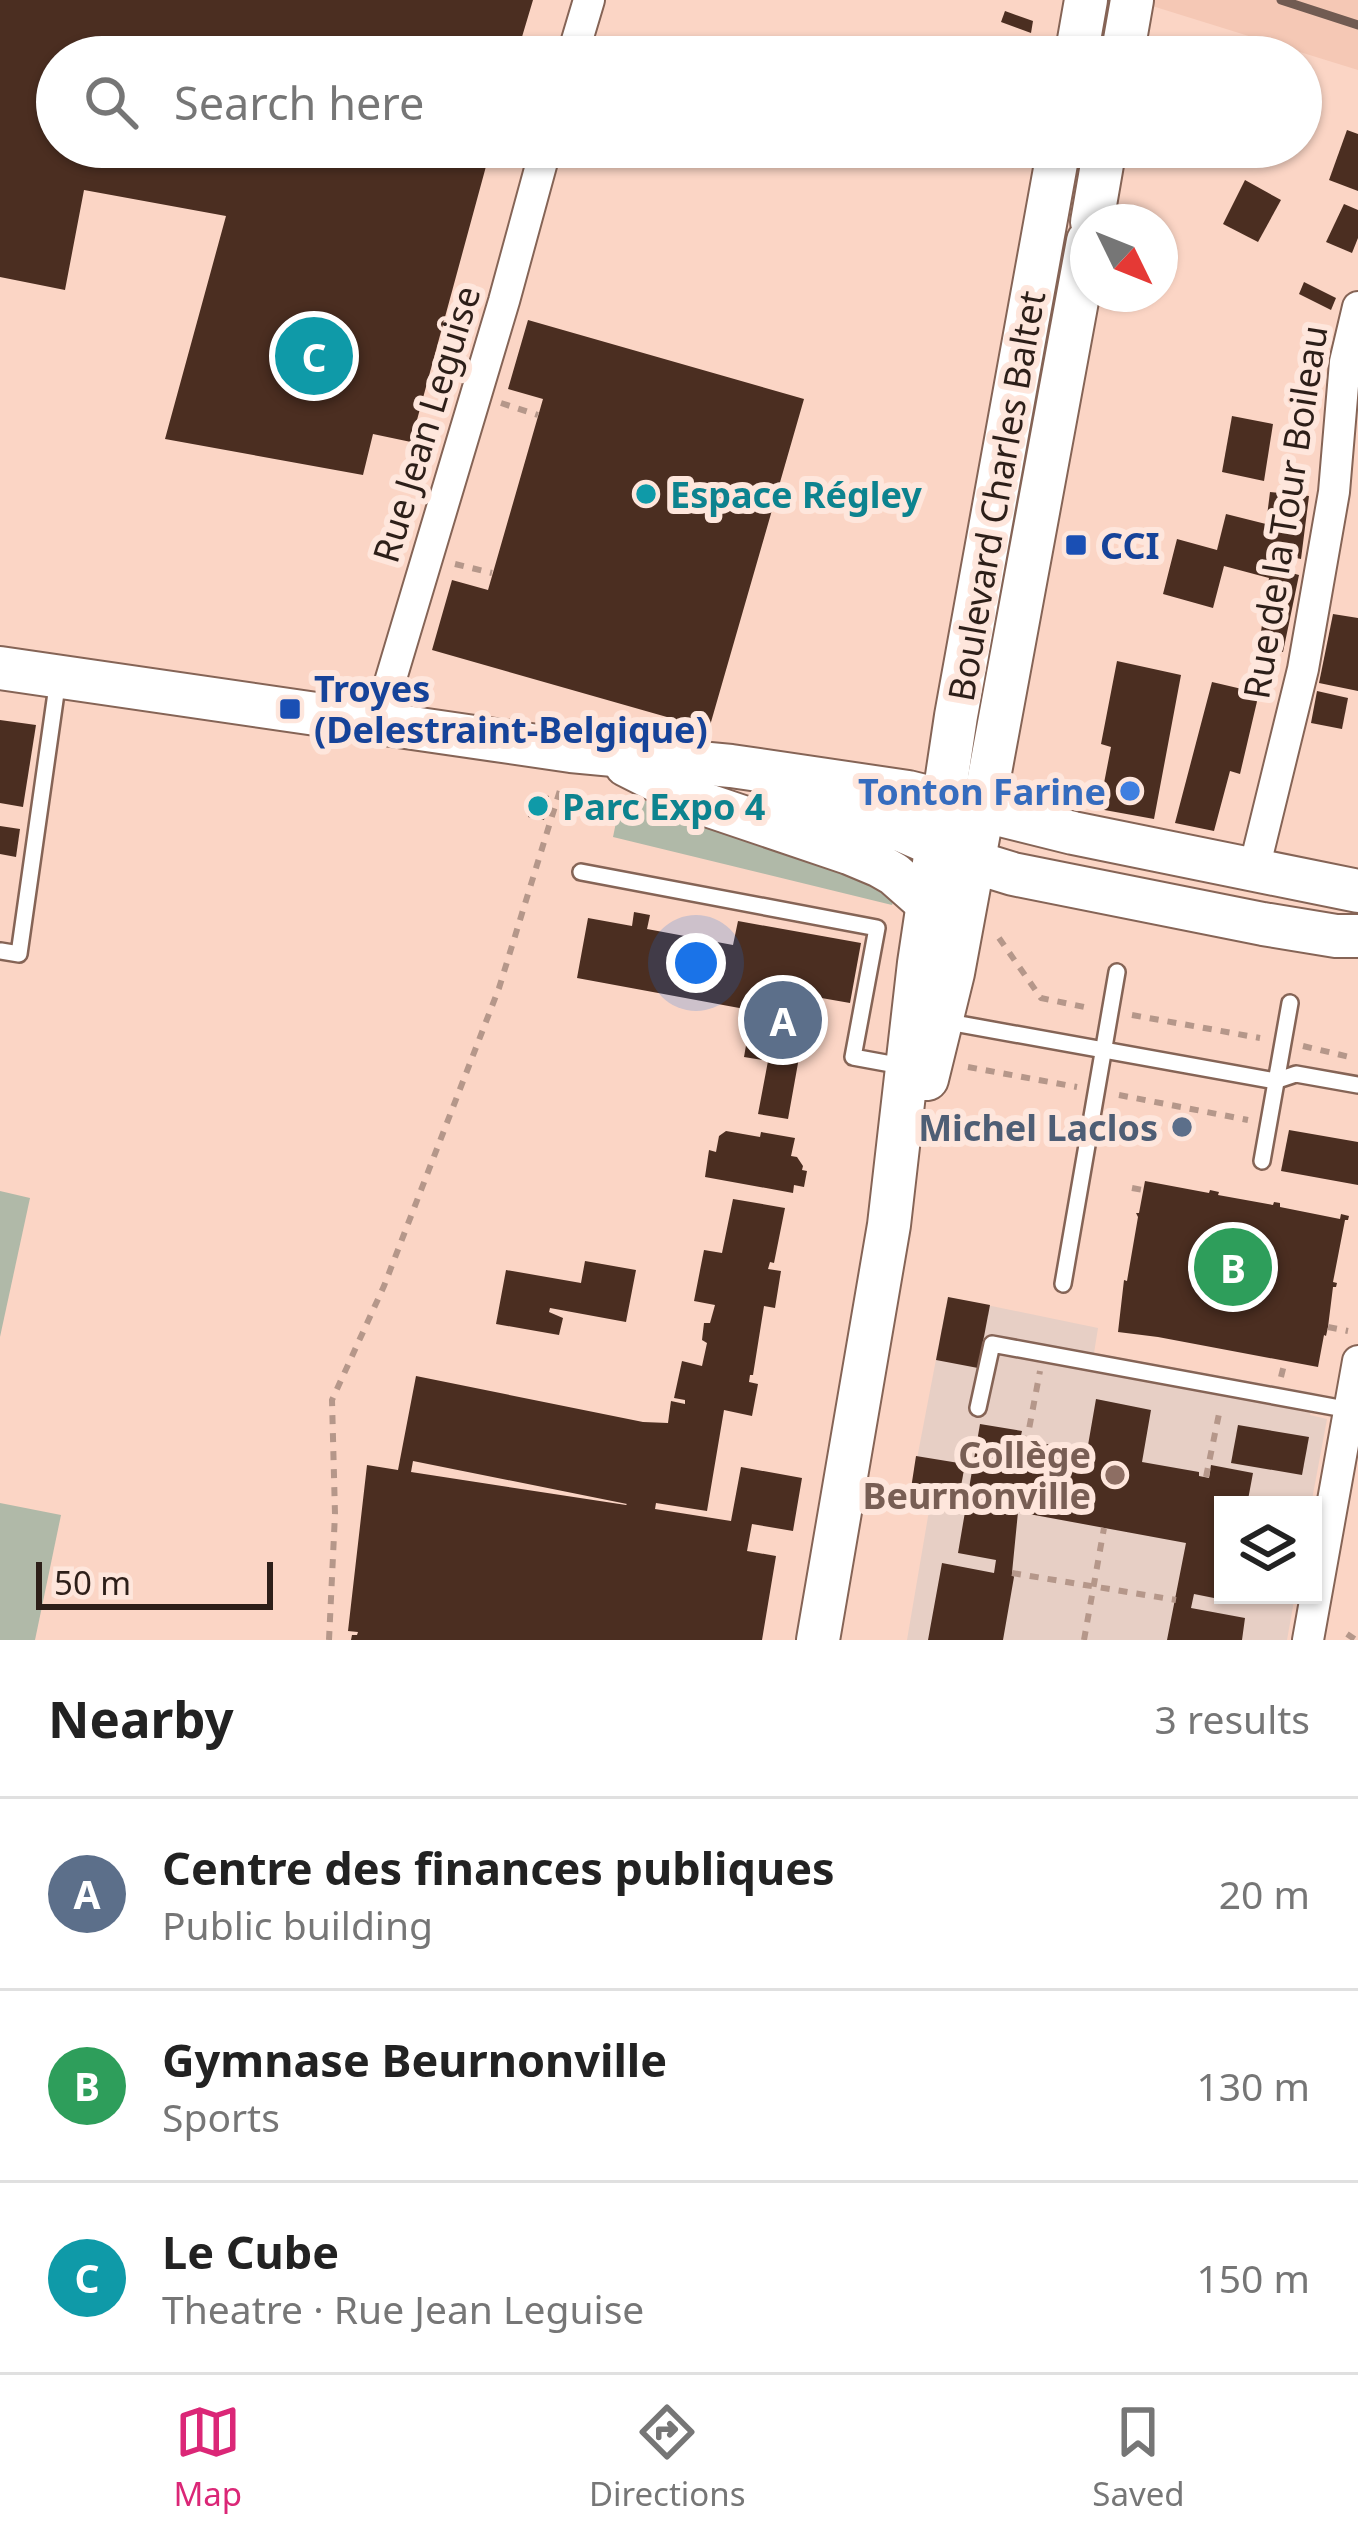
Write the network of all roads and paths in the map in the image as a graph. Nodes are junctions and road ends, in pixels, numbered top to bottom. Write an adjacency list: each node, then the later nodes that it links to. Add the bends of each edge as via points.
1 (589, 0): 4 (street)
2 (1086, 0): 5 (street)
3 (1132, 0): 6 (street)
4 (578, 36)
5 (1080, 36)
6 (1126, 36)
7 (540, 168): 19 (street, Rue Jean Leguise)
8 (1056, 168): 21 (street, Boulevard Charles Baltet)
9 (1101, 168): 10 (street)
10 (1094, 204)
11 (1358, 308): 23 (street, Rue de la Tour Boileau, via 1303,669)
12 (1072, 312): 21 (street, Boulevard Charles Baltet)
13 (503, 386): 14 (path, via 498,402)
14 (538, 415)
15 (452, 562): 16 (path)
16 (492, 573)
17 (0, 668): 18 (street)
18 (58, 676): 19 (street); 29 (lane, via 19,954)
19 (378, 722): 20 (street)
20 (590, 753): 21 (street, via 731,766); 22 (street, via 813,805); 26 (street, via 701,803 880,866); 64 (path, via 384,1286 332,1400)
21 (963, 806): 22 (street, Boulevard Charles Baltet); 23 (street)
22 (955, 854): 26 (street); 27 (street, via 1050,883); 33 (street)
23 (1254, 869): 25 (street)
24 (580, 872): 37 (lane, via 877,928 853,1057)
25 (1358, 891)
26 (928, 904): 37 (street)
27 (1358, 936)
28 (999, 938): 32 (path, via 1041,998)
29 (1, 951)
30 (1117, 972): 32 (lane)
31 (1290, 1003): 34 (lane)
32 (1110, 1012): 34 (path); 35 (lane)
33 (942, 1021): 35 (lane); 47 (street)
34 (1283, 1042): 40 (lane)
35 (1104, 1050): 40 (lane); 42 (lane)
36 (1358, 1058): 39 (path, via 1301,1046)
37 (906, 1067): 47 (street)
38 (968, 1067): 42 (path)
39 (1296, 1074): 40 (lane); 41 (lane)
40 (1275, 1081): 43 (lane)
41 (1358, 1084)
42 (1096, 1090): 43 (path); 48 (lane)
43 (1268, 1124): 44 (lane)
44 (1262, 1161)
45 (1132, 1188): 46 (path)
46 (1143, 1190)
47 (889, 1225): 65 (street)
48 (1063, 1284)
49 (1328, 1327): 50 (path)
50 (1358, 1333)
51 (1043, 1354): 53 (lane); 54 (lane, via 992,1344); 56 (path)
52 (1358, 1361): 55 (street)
53 (1224, 1388): 55 (lane); 57 (path)
54 (978, 1408)
55 (1349, 1410): 58 (street)
56 (1026, 1444)
57 (1206, 1477)
58 (1348, 1481): 67 (street)
59 (1104, 1528): 61 (path)
60 (1012, 1573): 61 (path)
61 (1094, 1587): 62 (path); 66 (path)
62 (1176, 1600)
63 (1347, 1634): 68 (path)
64 (329, 1640)
65 (818, 1640)
66 (1084, 1640)
67 (1308, 1640)
68 (1356, 1640)

